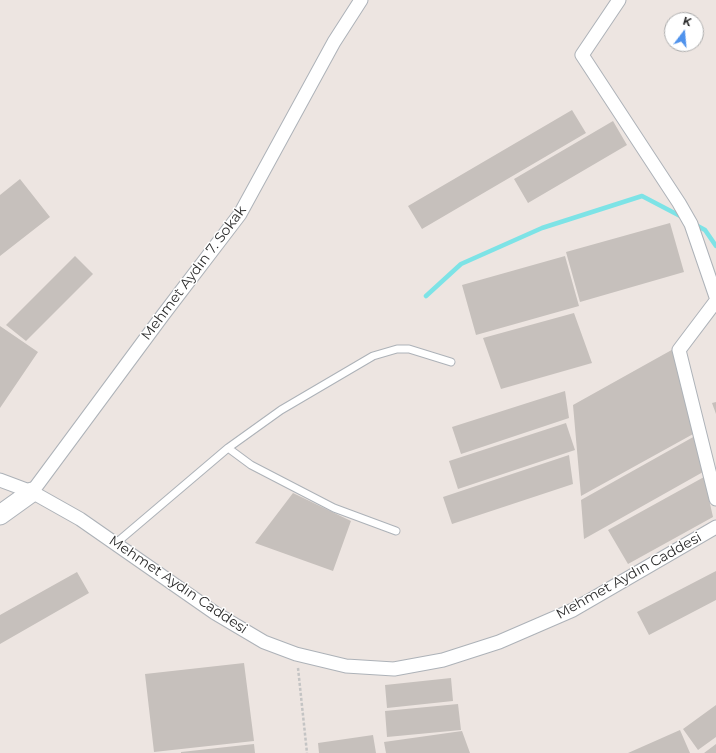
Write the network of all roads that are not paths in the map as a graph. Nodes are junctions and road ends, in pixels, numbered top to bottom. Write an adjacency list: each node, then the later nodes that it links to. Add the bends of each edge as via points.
1 (360, 0): 8 (street, Mehmet Aydın 7. Sokak, via 334,42 240,214)
2 (619, 0): 3 (street, via 582,55 679,203 690,224)
3 (716, 297)
4 (716, 300): 9 (street, via 680,350)
5 (451, 362): 6 (lane, via 409,349 397,349 373,356 281,410)
6 (228, 448): 12 (lane, via 251,465 334,508); 13 (lane)
7 (0, 480): 8 (street, Mehmet Aydın Caddesi)
8 (32, 492): 10 (street); 13 (street, Mehmet Aydın Caddesi, via 80,519)
9 (716, 499)
10 (0, 515)
11 (716, 528): 13 (street, Mehmet Aydın Caddesi, via 573,610 498,642 443,660 394,669 346,666 296,654 264,642 215,613)
12 (396, 531)
13 (115, 544)

